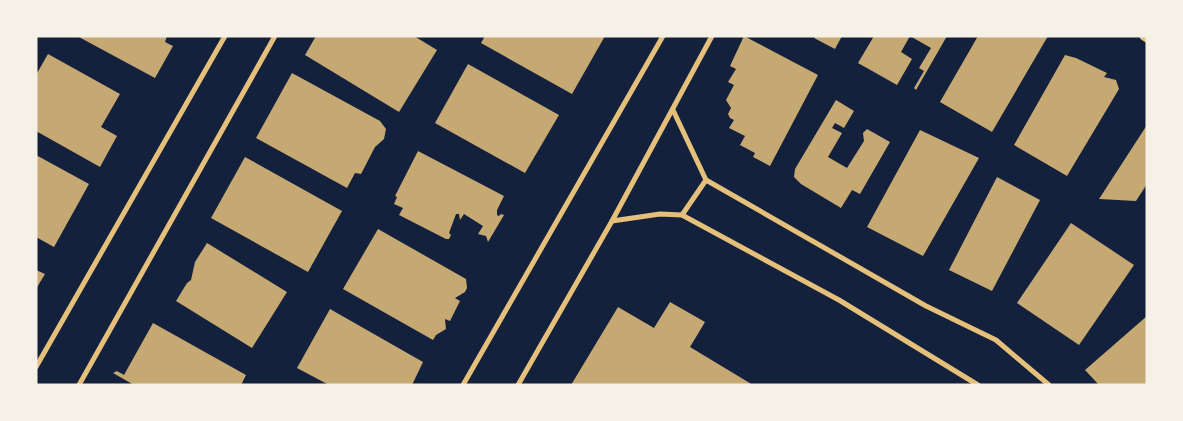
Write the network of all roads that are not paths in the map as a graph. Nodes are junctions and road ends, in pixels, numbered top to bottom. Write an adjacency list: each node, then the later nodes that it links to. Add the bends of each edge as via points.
1 (226, 36): 9 (street)
2 (275, 36): 10 (street)
3 (664, 36): 11 (street)
4 (712, 36): 5 (street)
5 (673, 110): 6 (street); 8 (street)
6 (706, 180): 7 (street); 14 (street, via 926,306 996,340)
7 (682, 216): 8 (street, via 660,214); 13 (street, via 839,300)
8 (612, 221): 12 (street)
9 (36, 367)
10 (79, 385)
11 (463, 385)
12 (518, 385)
13 (978, 385)
14 (1049, 385)

